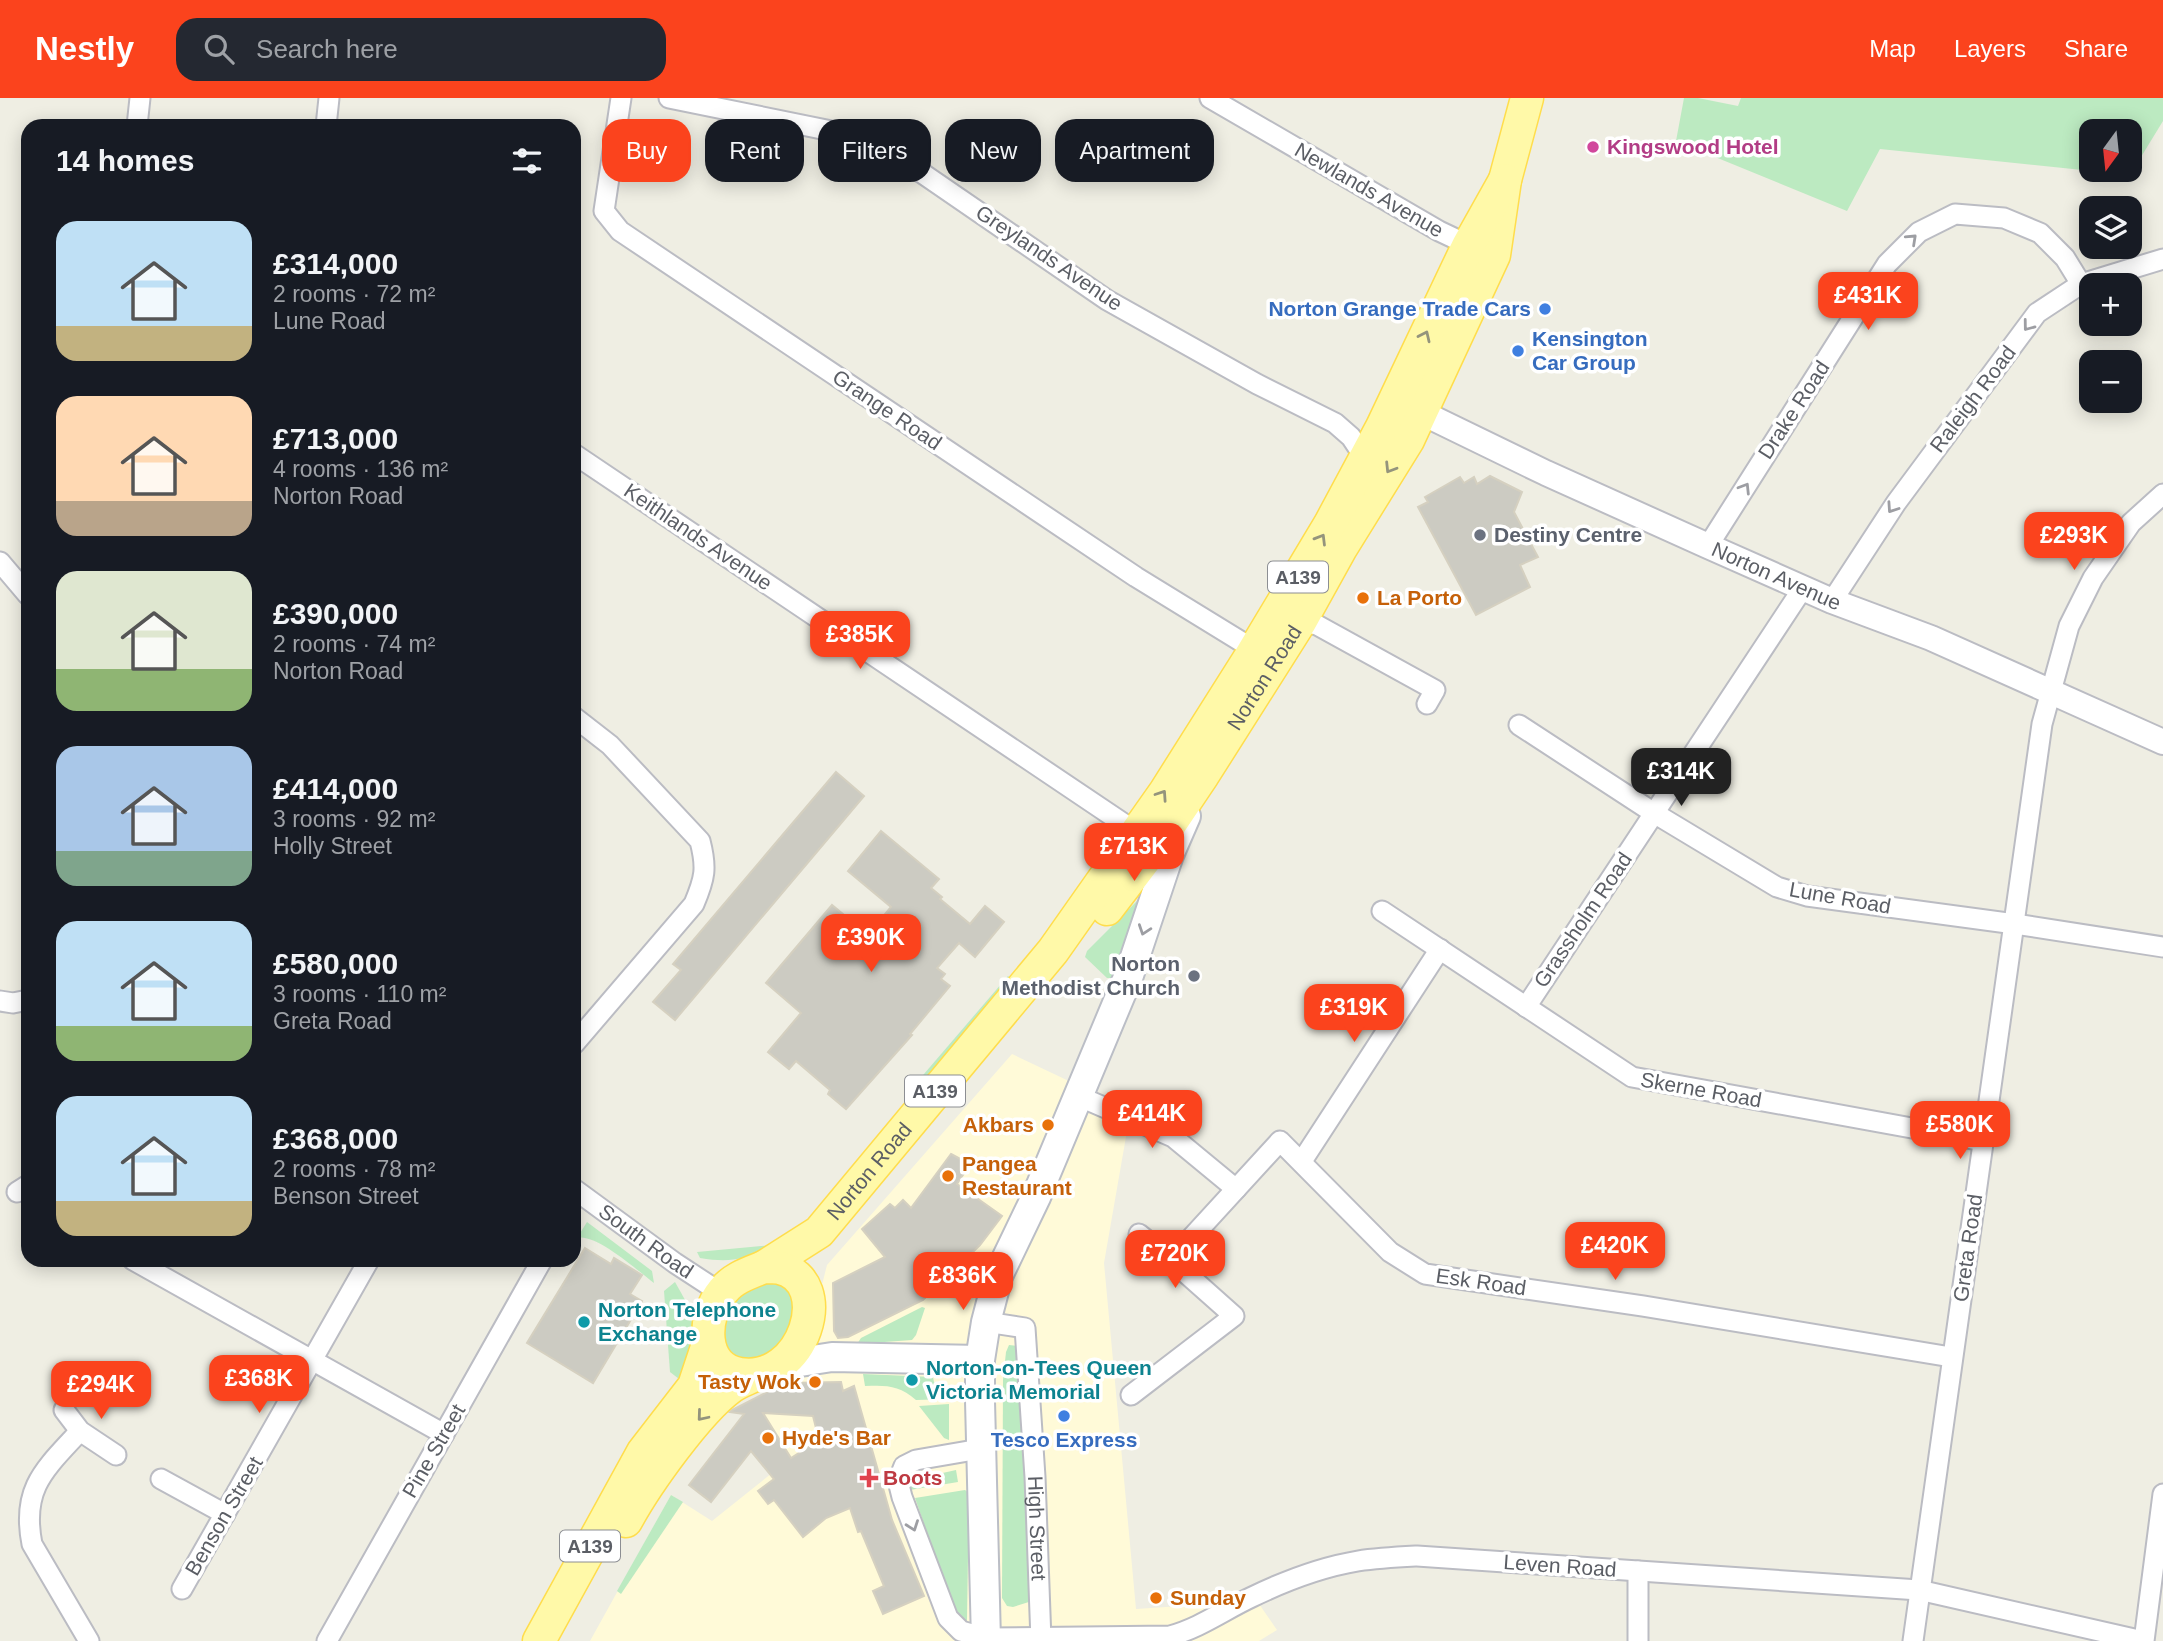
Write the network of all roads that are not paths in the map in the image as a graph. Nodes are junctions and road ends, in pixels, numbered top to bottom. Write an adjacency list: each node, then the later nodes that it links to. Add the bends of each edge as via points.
1 (140, 98): 8 (street)
2 (329, 98): 9 (street)
3 (621, 98): 25 (street, Grange Road, via 604,211 620,231 1136,577)
4 (669, 98): 7 (street, Greylands Avenue)
5 (1210, 98): 10 (street, Newlands Avenue)
6 (1527, 98): 10 (main road, Norton Road / A139)
7 (740, 105): 16 (street, Greylands Avenue, via 866,138 1107,300 1335,423)
8 (138, 119)
9 (327, 119)
10 (1481, 251): 15 (main road, Norton Road / A139)
11 (2163, 259): 12 (street, Raleigh Road)
12 (2119, 273)
13 (2079, 281): 19 (street, Drake Road, one-way to 13, via 1887,264 1919,232 1955,214 2004,218 2040,233 2066,258)
14 (2079, 286): 23 (street, Raleigh Road, one-way to 23, via 2037,313 1895,503)
15 (1408, 406): 16 (main road, Norton Road / A139); 19 (street, Norton Avenue); 24 (main road, Norton Road / A139, one-way to 24, via 1408,440)
16 (1365, 458): 25 (main road, Norton Road / A139, one-way to 16)
17 (581, 459): 32 (street, Keithlands Avenue)
18 (2163, 494): 26 (street, Greta Road, via 2131,523 2093,578 2068,625)
19 (1708, 546): 22 (street, Norton Avenue)
20 (0, 562): 21 (street)
21 (21, 587)
22 (1803, 588): 23 (street, Norton Avenue); 31 (street, Grassholm Road)
23 (1832, 600): 26 (street, Norton Avenue)
24 (1300, 622): 25 (main road, Norton Road / A139); 27 (street, via 1317,625 1435,690)
25 (1264, 656): 32 (main road, Norton Road / A139, one-way to 25); 32 (main road, Norton Road / A139, via 1203,775)
26 (2050, 690): 30 (street, Norton Avenue); 34 (street, Greta Road)
27 (1427, 704)
28 (581, 722): 40 (street, via 610,745 700,841 705,878 694,904)
29 (1519, 725): 31 (street, Lune Road)
30 (2160, 735)
31 (1654, 813): 34 (street, Lune Road, via 1777,887 1807,896); 39 (street, Grassholm Road)
32 (1154, 844): 41 (main road, one-way to 41, via 1129,975); 46 (main road, Norton Road / A139, via 1105,911 1053,951)
33 (1382, 911): 36 (street, Skerne Road)
34 (2015, 924): 35 (street, Lune Road); 42 (street, Greta Road)
35 (2163, 947)
36 (1440, 949): 39 (street, Skerne Road); 43 (street)
37 (0, 1001): 38 (street)
38 (21, 1001)
39 (1526, 1007): 42 (street, Skerne Road, via 1632,1077)
40 (581, 1036)
41 (1078, 1096): 44 (street, via 1173,1136); 55 (main road, via 998,1276)
42 (1983, 1141): 59 (street, Greta Road)
43 (1302, 1161): 44 (street, Esk Road, via 1280,1141); 59 (street, Esk Road, via 1390,1252 1425,1274)
44 (1236, 1189): 48 (street)
45 (581, 1199): 54 (street, South Road)
46 (819, 1232): 52 (main road, Norton Road / A139); 53 (main road, Norton Road / A139)
47 (1139, 1234): 48 (street)
48 (1171, 1260): 63 (street, via 1234,1316)
49 (145, 1267): 61 (street)
50 (365, 1267): 61 (street, Benson Street)
51 (538, 1267): 66 (street, Pine Street)
52 (764, 1267): 53 (main road, via 794,1274); 54 (main road, A139, via 730,1283)
53 (805, 1287): 56 (main road, A139)
54 (721, 1293): 57 (main road, A139, via 712,1313)
55 (986, 1322): 60 (main road); 75 (street, High Street, via 1025,1328)
56 (807, 1328): 58 (main road); 62 (main road, A139, via 796,1348)
57 (708, 1344): 62 (main road, via 723,1368 737,1374); 79 (main road, A139, via 694,1385 643,1452)
58 (832, 1357): 60 (main road); 62 (main road)
59 (1951, 1357): 74 (street, Greta Road)
60 (980, 1360): 67 (main road)
61 (313, 1361): 66 (street); 71 (street, Benson Street)
62 (768, 1370): 80 (main road, A139, one-way to 80, via 723,1393 674,1450 631,1511)
63 (1131, 1395)
64 (64, 1410): 65 (street)
65 (80, 1431): 68 (street); 77 (street, via 32,1492 28,1511 32,1544)
66 (444, 1434): 78 (street, Pine Street)
67 (980, 1449): 76 (main road); 76 (street, one-way to 76, via 916,1460 904,1466 898,1480 948,1618 961,1631)
68 (117, 1455)
69 (162, 1479): 71 (street)
70 (2163, 1494): 83 (street)
71 (225, 1514): 73 (street, Benson Street)
72 (1638, 1571): 74 (street, Leven Road); 75 (street, Leven Road, via 1417,1556 1357,1561 1279,1584 1189,1631 1170,1636); 81 (street)
73 (182, 1589)
74 (1919, 1590): 82 (street, Greta Road); 83 (street, Leven Road)
75 (1041, 1639): 76 (street, Leven Road)
76 (986, 1640)
77 (89, 1641)
78 (327, 1641)
79 (539, 1641)
80 (560, 1641)
81 (1638, 1641)
82 (1913, 1641)
83 (2143, 1641)

